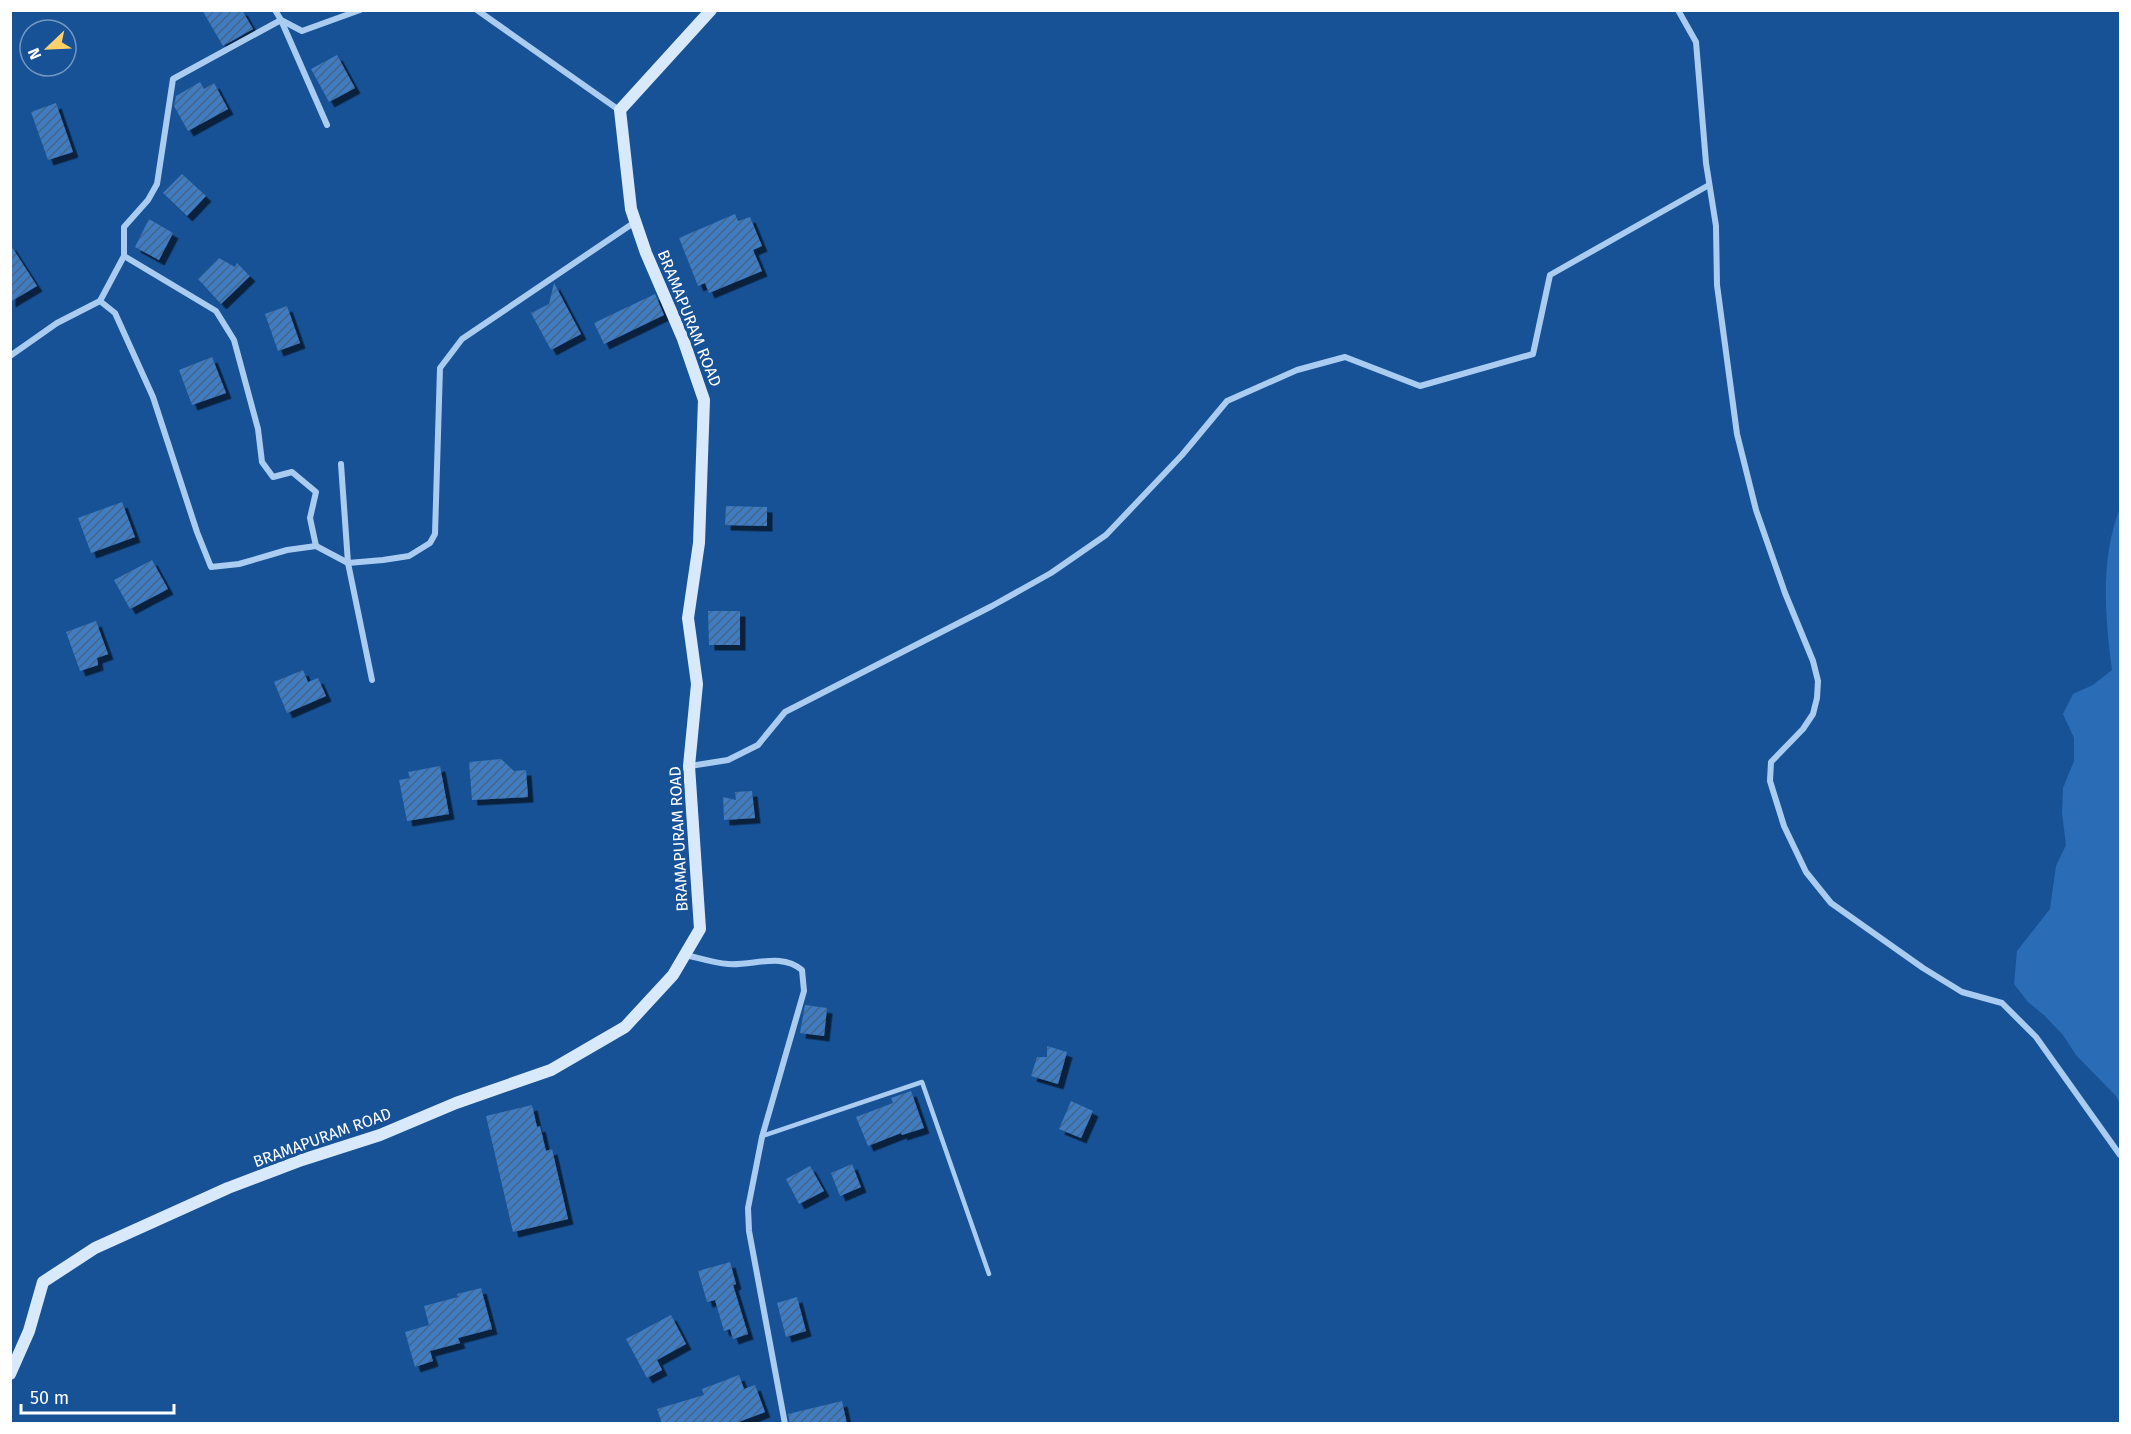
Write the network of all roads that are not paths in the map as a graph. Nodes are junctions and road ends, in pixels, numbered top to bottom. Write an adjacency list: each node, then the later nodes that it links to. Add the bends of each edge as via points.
1 (275, 10): 6 (street)
2 (360, 10): 6 (street, via 302,31)
3 (477, 10): 7 (street)
4 (711, 10): 7 (street)
5 (1678, 10): 9 (street, via 1696,42)
6 (281, 20): 8 (street); 11 (street, via 173,79 157,184 124,227)
7 (620, 111): 10 (street, BRAMAPURAM ROAD)
8 (327, 125)
9 (1709, 185): 18 (street, via 1550,275 1533,354 1420,386 1345,357 1298,370 1227,401 1106,535 1051,573 784,712 758,745 728,760); 21 (street, via 1716,226 1717,285 1737,434 1756,510 1818,681 1813,714 1771,762 1770,781 1784,826 1806,872 1832,903 1962,992 2002,1003 2036,1037)
10 (635, 222): 16 (street, via 462,339 440,368 435,534 430,543 409,556); 18 (street, BRAMAPURAM ROAD, via 704,400 699,543 688,618 697,684)
11 (124, 256): 12 (street); 15 (street, via 216,311 234,340 258,429 262,462 273,477 292,472 316,492 310,518)
12 (100, 301): 13 (street, via 57,323); 15 (street, via 115,312 153,397 211,567)
13 (10, 356)
14 (341, 464): 16 (street)
15 (316, 546): 16 (street)
16 (348, 563): 17 (street)
17 (372, 680)
18 (689, 766): 19 (street, BRAMAPURAM ROAD, via 700,929)
19 (685, 955): 20 (street, via 728,964 783,960 802,970 804,991); 23 (street, BRAMAPURAM ROAD, via 673,975 626,1027 551,1070 228,1188 95,1248 43,1282 29,1331)
20 (762, 1137): 22 (lane, via 922,1082); 24 (street, via 748,1208 748,1231)
21 (2121, 1155)
22 (989, 1274)
23 (10, 1374)
24 (784, 1424)

